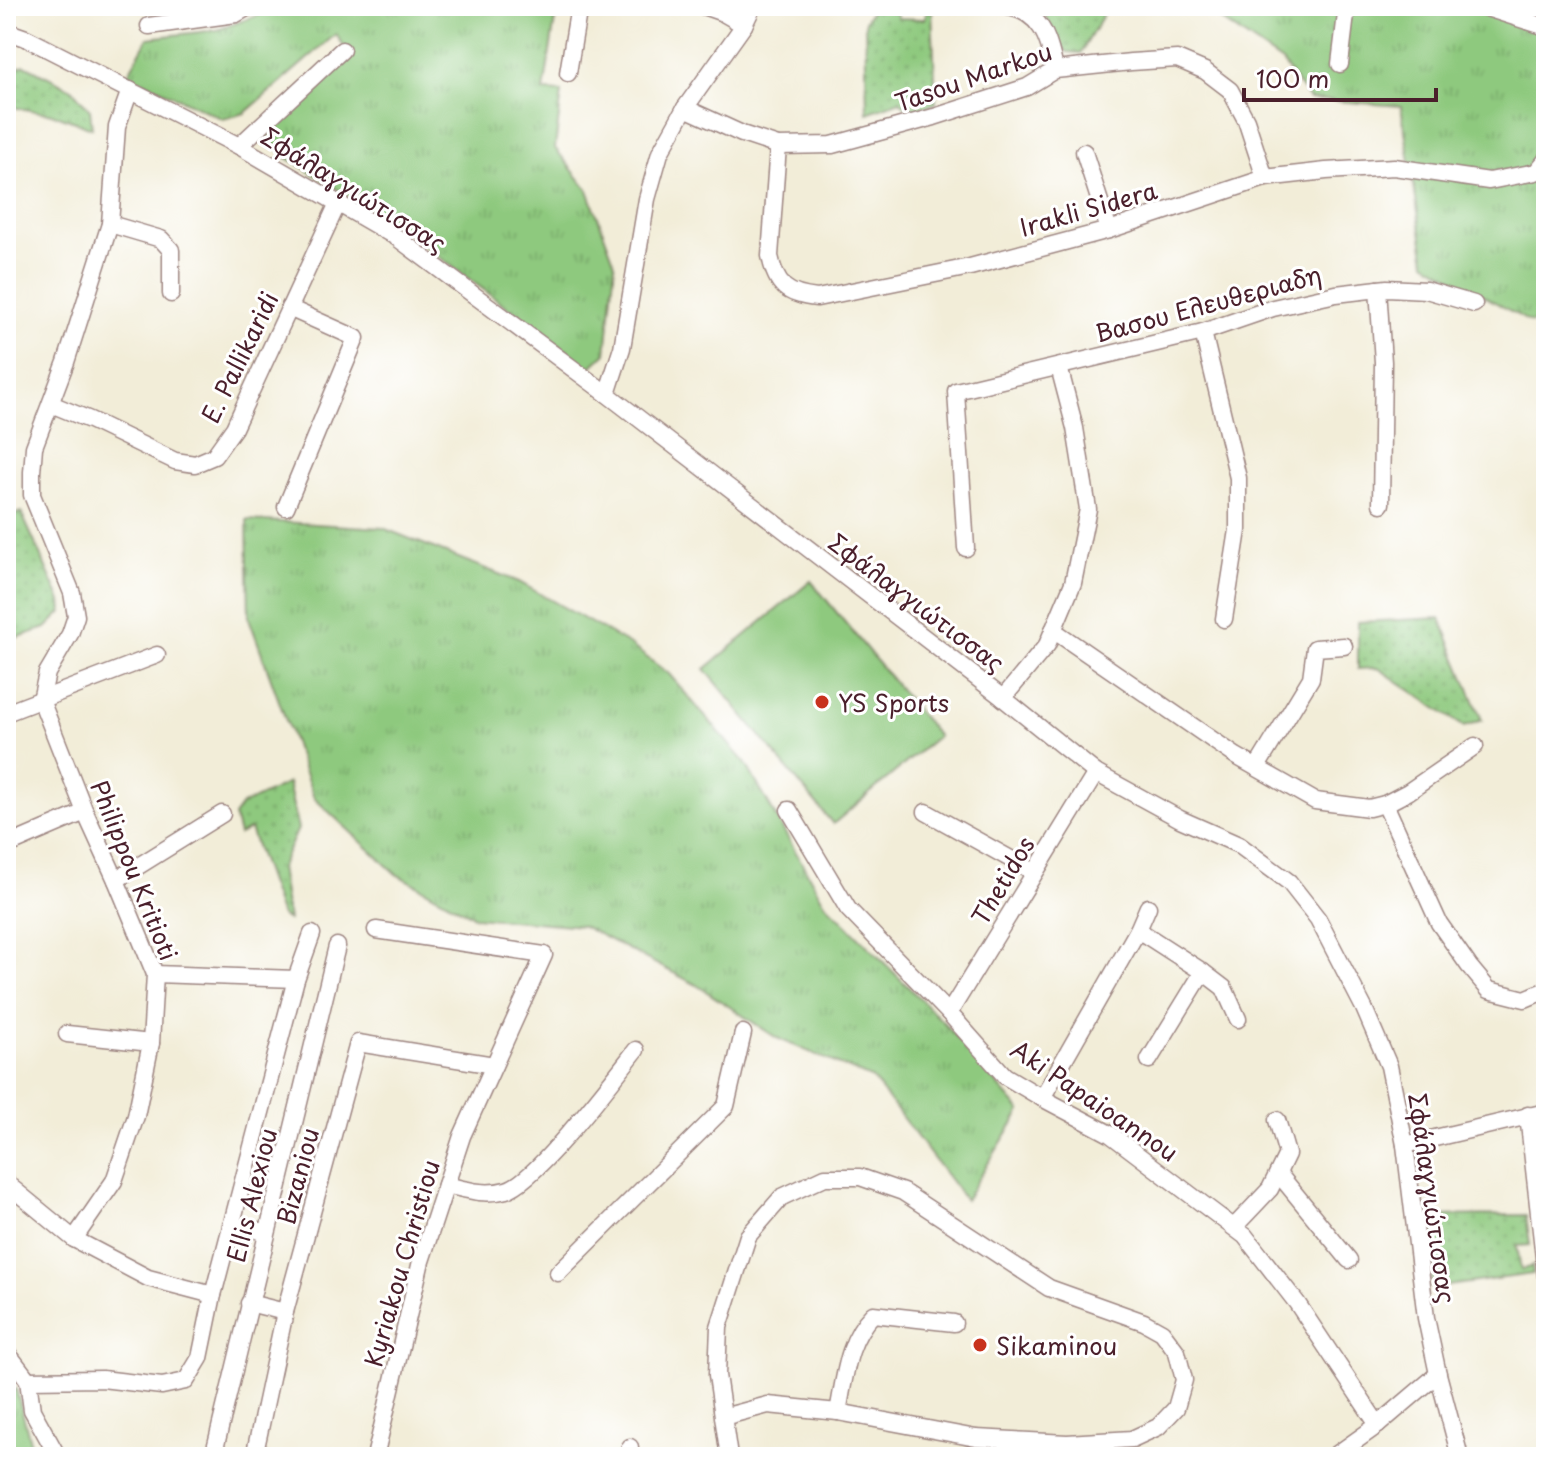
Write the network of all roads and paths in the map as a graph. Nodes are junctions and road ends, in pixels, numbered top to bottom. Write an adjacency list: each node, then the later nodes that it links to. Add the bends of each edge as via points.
1 (250, 6): 9 (street, via 236,14)
2 (579, 6): 15 (street)
3 (703, 6): 8 (street)
4 (753, 6): 8 (street)
5 (1004, 6): 14 (street, via 1035,18 1050,43)
6 (1347, 6): 13 (street)
7 (1480, 6): 10 (street)
8 (744, 25): 17 (street)
9 (149, 26)
10 (1546, 27)
11 (6, 31): 16 (street, Σφάλαγγιώτισσας)
12 (342, 50): 18 (street)
13 (1340, 64)
14 (1055, 70): 19 (street, Tasou Markou, via 1027,87 866,137 832,145); 22 (street, Tasou Markou, via 1177,59 1205,71 1230,90)
15 (568, 73)
16 (130, 90): 18 (street, Σφάλαγγιώτισσας); 24 (street, via 117,127)
17 (685, 108): 19 (street, Tasou Markou); 32 (street, via 660,153 647,199 622,348)
18 (239, 146): 23 (street, Σφάλαγγιώτισσας)
19 (778, 146): 25 (street, Irakli Sidera, via 770,256 783,287 800,296 817,298 970,267)
20 (1084, 152): 25 (street)
21 (1546, 160): 22 (street, Irakli Sidera, via 1536,172 1489,181 1394,167)
22 (1265, 178): 25 (street, Irakli Sidera)
23 (338, 203): 29 (street, E. Pallikaridi); 32 (street, Σφάλαγγιώτισσας, via 408,246)
24 (110, 224): 27 (street, via 161,239 171,250); 33 (street)
25 (1109, 230)
26 (1378, 289): 28 (street, Βασου Ελευθεριαδη, via 1426,290); 30 (street, Βασου Ελευθεριαδη, via 1273,308); 34 (street)
27 (171, 294)
28 (1474, 304)
29 (289, 308): 33 (street, E. Pallikaridi, via 234,428 214,456 195,464 175,461); 35 (street, via 356,338)
30 (1203, 332): 31 (street, Βασου Ελευθεριαδη); 37 (street, via 1238,478 1238,530)
31 (1059, 367): 36 (street, Βασου Ελευθεριαδη, via 956,391); 38 (street, via 1088,509 1073,583)
32 (607, 394): 41 (street, Σφάλαγγιώτισσας)
33 (51, 404): 42 (street, via 34,447 32,495 72,593 76,616 47,673)
34 (1381, 504)
35 (286, 507)
36 (966, 548)
37 (1224, 619)
38 (1053, 630): 41 (street, via 1047,645); 45 (street)
39 (1344, 646): 45 (street, via 1315,648 1311,678)
40 (157, 655): 42 (street)
41 (1003, 698): 46 (street, Σφάλαγγιώτισσας)
42 (41, 700): 43 (street); 49 (street, Philippou Kritioti)
43 (6, 713)
44 (1475, 746): 47 (street)
45 (1257, 767): 47 (street, via 1315,801 1369,808)
46 (1096, 773): 53 (street, Thetidos); 76 (street, Σφάλαγγιώτισσας, via 1239,845 1289,882 1318,919 1364,1008 1389,1066)
47 (1385, 804): 63 (street, via 1439,923 1489,990 1525,999)
48 (789, 810): 64 (street, Aki Papaioannou, via 848,909)
49 (85, 812): 52 (street); 54 (street, Philippou Kritioti)
50 (926, 812): 53 (street)
51 (222, 814): 54 (street)
52 (6, 846)
53 (1034, 872): 64 (street, Thetidos)
54 (116, 880): 61 (street, Philippou Kritioti)
55 (1148, 907): 57 (street)
56 (376, 930): 71 (street, Kyriakou Christiou, via 544,955)
57 (1138, 930): 60 (street); 72 (street)
58 (312, 934): 62 (street, Ellis Alexiou)
59 (337, 946): 82 (street, Ellis Alexiou)
60 (1203, 972): 65 (street, via 1224,988); 70 (street)
61 (155, 974): 62 (street); 68 (street, Philippou Kritioti)
62 (296, 979): 80 (street, Ellis Alexiou)
63 (1546, 990)
64 (949, 1013): 72 (street, Aki Papaioannou, via 1005,1076)
65 (1238, 1019)
66 (743, 1033): 86 (street, via 726,1106)
67 (67, 1034): 68 (street)
68 (151, 1043): 83 (street, Philippou Kritioti, via 136,1116 114,1181)
69 (636, 1050): 79 (street, via 543,1163 511,1190 484,1194)
70 (1149, 1060)
71 (494, 1065): 79 (street, Kyriakou Christiou); 90 (street, Bizaniou, via 358,1043)
72 (1042, 1098): 81 (street, Aki Papaioannou, via 1110,1134)
73 (1546, 1112): 74 (street)
74 (1528, 1115): 76 (street); 84 (street)
75 (1277, 1120): 77 (street, via 1287,1154)
76 (1405, 1145): 93 (street, Σφάλαγγιώτισσας)
77 (1278, 1173): 81 (street); 85 (street)
78 (6, 1183): 83 (street)
79 (446, 1185): 101 (street, Kyriakou Christiou, via 421,1261)
80 (231, 1225): 82 (street); 88 (street, Ellis Alexiou)
81 (1234, 1227): 97 (street, Aki Papaioannou, via 1297,1303)
82 (266, 1232): 89 (street, Ellis Alexiou)
83 (74, 1239): 88 (street, via 148,1278)
84 (1545, 1251): 87 (street)
85 (1349, 1260)
86 (558, 1273)
87 (1546, 1276)
88 (213, 1295): 94 (street, Ellis Alexiou, via 200,1358 186,1381 162,1386 102,1379)
89 (249, 1303): 90 (street); 99 (street, Ellis Alexiou)
90 (285, 1312): 100 (street, Bizaniou)
91 (954, 1323): 95 (street, via 873,1314 850,1350)
92 (6, 1351): 94 (street)
93 (1438, 1374): 97 (street); 104 (street, Σφάλαγγιώτισσας)
94 (28, 1380): 98 (street, via 32,1410)
95 (838, 1412): 96 (street, via 768,1405); 96 (street, via 976,1438 1067,1443 1132,1439 1158,1427 1176,1408 1184,1380 1177,1352 1162,1332 1049,1288 903,1192 860,1177 825,1177 782,1197 748,1236 719,1327 717,1375)
96 (723, 1417): 102 (street)
97 (1378, 1425): 103 (street)
98 (58, 1457)
99 (213, 1457)
100 (254, 1457)
101 (375, 1457)
102 (729, 1457)
103 (1333, 1457)
104 (1460, 1457)

